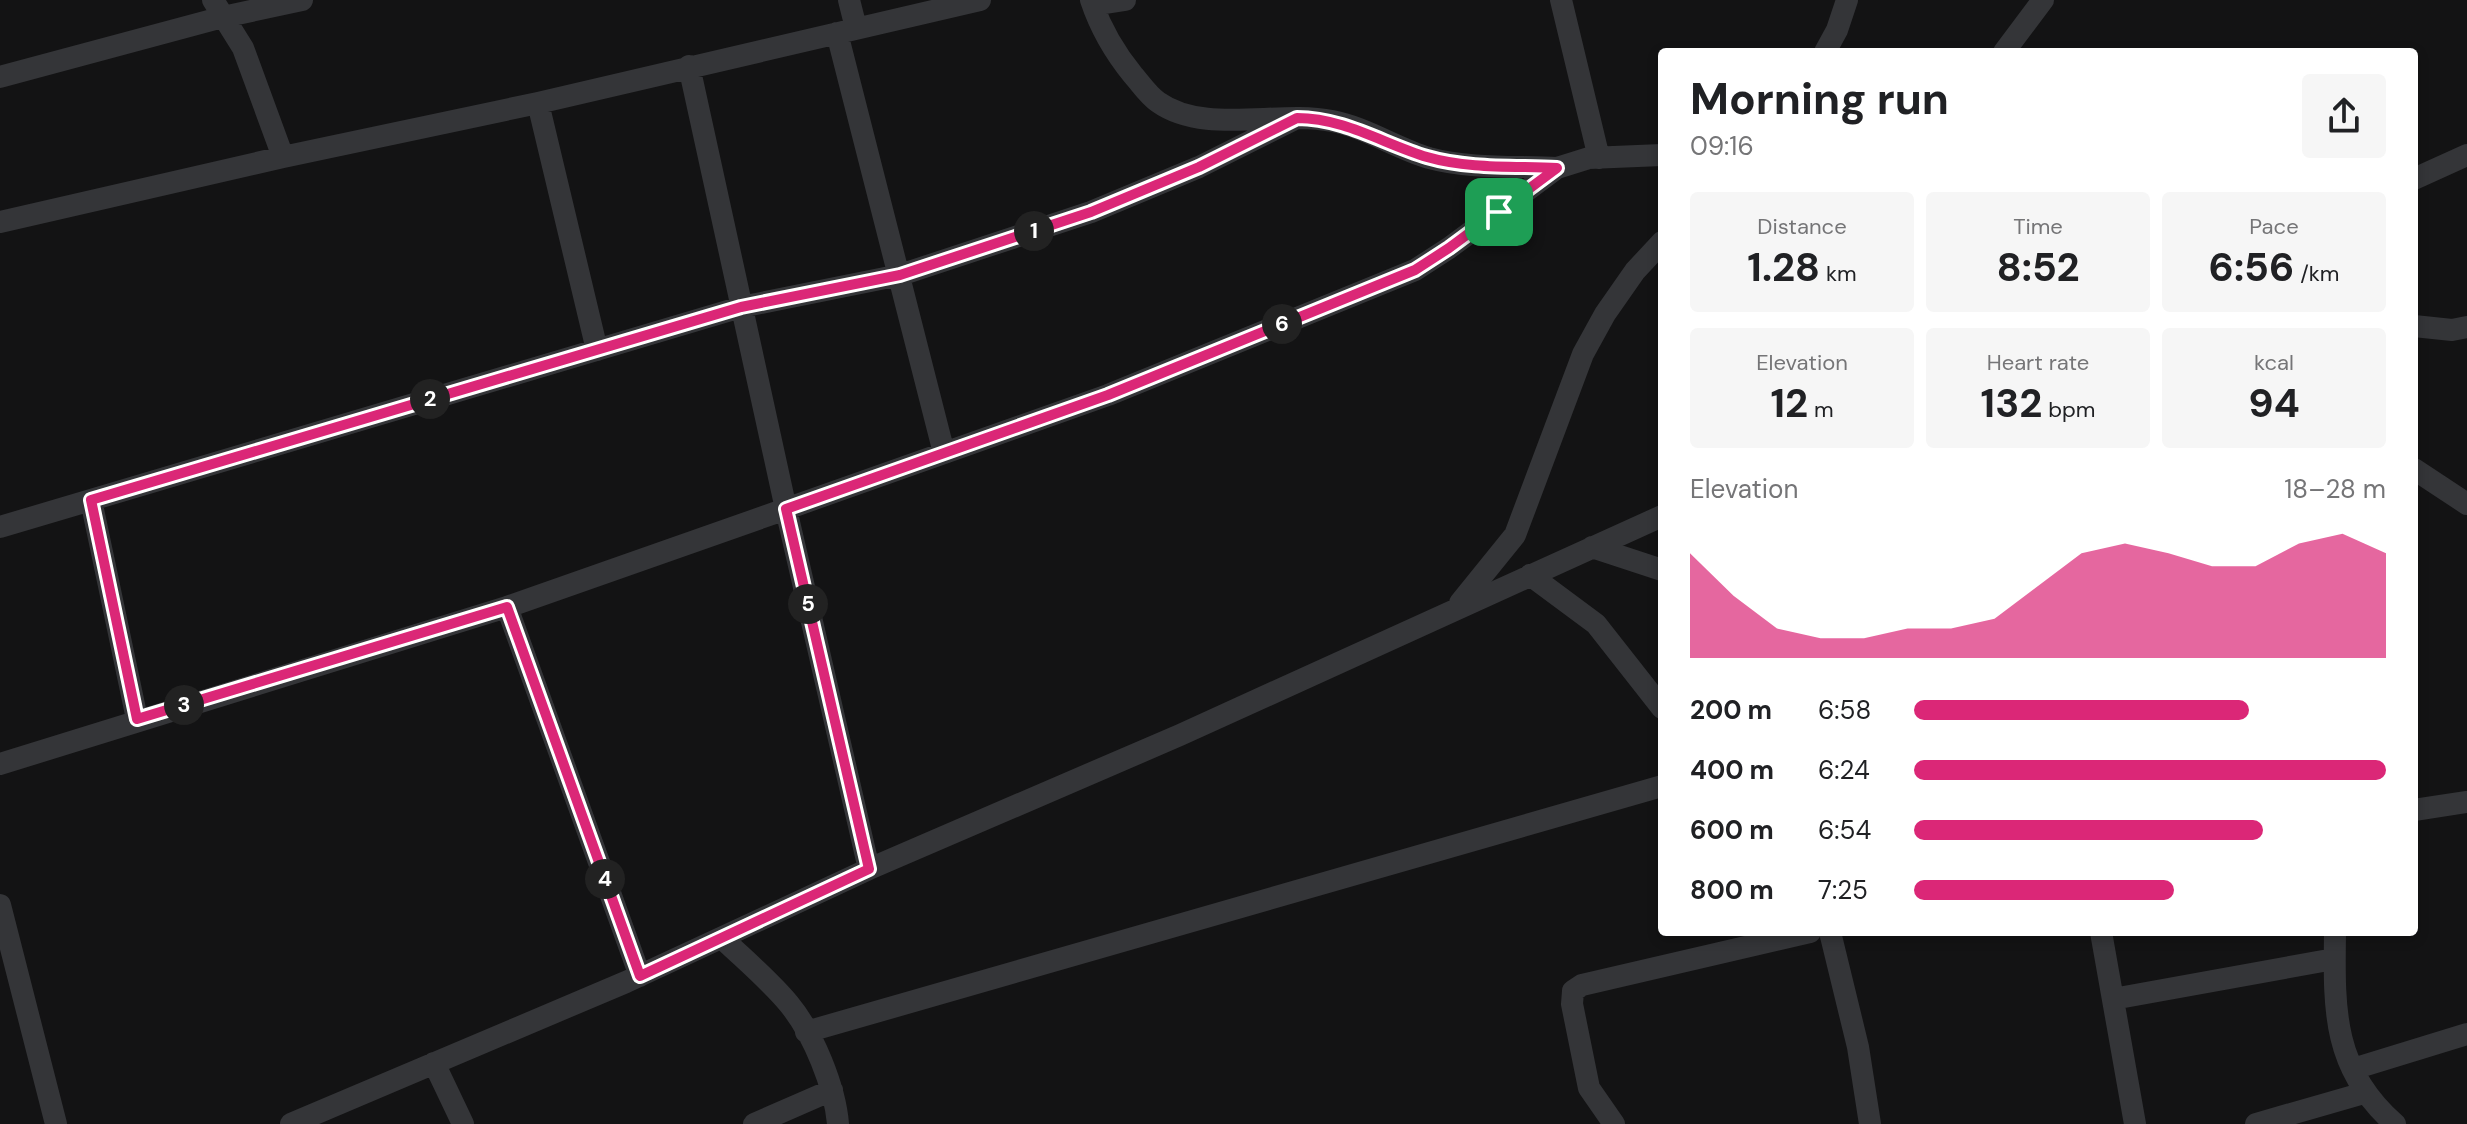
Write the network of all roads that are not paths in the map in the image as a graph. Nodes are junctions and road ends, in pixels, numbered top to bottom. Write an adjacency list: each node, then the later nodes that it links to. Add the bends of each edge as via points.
1 (302, 0): 9 (street)
2 (849, 0): 10 (street)
3 (980, 0): 10 (street)
4 (1125, 0): 8 (street)
5 (1561, 0): 20 (street)
6 (1847, 0): 11 (street)
7 (2043, 0): 12 (street)
8 (1092, 2): 16 (street, via 1126,67 1163,106 1202,119)
9 (218, 8): 14 (street); 19 (street, via 243,48)
10 (847, 30): 13 (street); 25 (street)
11 (1827, 48)
12 (2007, 48)
13 (689, 66): 15 (street); 26 (street)
14 (0, 77)
15 (538, 103): 19 (street); 29 (street)
16 (1297, 118): 21 (street, via 1335,121 1451,162); 25 (street, via 1091,212)
17 (1658, 155): 20 (street)
18 (2467, 155): 22 (street)
19 (283, 157): 23 (street)
20 (1599, 158): 21 (street)
21 (1557, 168): 30 (street, via 1415,270 1108,395)
22 (2418, 177)
23 (0, 222)
24 (1658, 246): 41 (street, via 1605,314 1583,354 1515,535)
25 (900, 275): 26 (street); 30 (street)
26 (741, 307): 29 (street); 34 (street)
27 (2418, 326): 28 (street)
28 (2467, 327)
29 (597, 350): 32 (street)
30 (944, 453): 34 (street)
31 (2418, 472): 33 (street)
32 (91, 500): 36 (street); 43 (street)
33 (2467, 504)
34 (786, 509): 40 (street); 48 (street)
35 (1658, 518): 37 (street)
36 (0, 527)
37 (1592, 547): 38 (street); 39 (street)
38 (1658, 569)
39 (1530, 575): 41 (street); 42 (street, via 1596,624)
40 (507, 607): 43 (street); 56 (street)
41 (1454, 610): 48 (street)
42 (1658, 703)
43 (137, 719): 44 (street)
44 (0, 764)
45 (1658, 787): 59 (street)
46 (2467, 802): 47 (street)
47 (2418, 809)
48 (869, 869): 54 (street)
49 (0, 905): 57 (street)
50 (1793, 936): 70 (street, via 1573,991 1589,1088)
51 (1831, 936): 71 (street)
52 (2102, 936): 58 (street)
53 (2335, 936): 55 (street)
54 (723, 939): 56 (street); 59 (street, via 791,1006)
55 (2334, 959): 58 (street); 62 (street, via 2336,1014)
56 (640, 976): 61 (street)
57 (9, 985): 65 (street)
58 (2113, 999): 72 (street)
59 (806, 1032): 63 (street)
60 (2467, 1034): 62 (street)
61 (434, 1063): 66 (street); 67 (street)
62 (2353, 1069): 64 (street)
63 (832, 1090): 68 (street); 69 (street)
64 (2364, 1093): 73 (street); 74 (street)
65 (56, 1124)
66 (291, 1124)
67 (463, 1124)
68 (754, 1124)
69 (838, 1124)
70 (1614, 1124)
71 (1870, 1124)
72 (2135, 1124)
73 (2256, 1124)
74 (2395, 1124)

